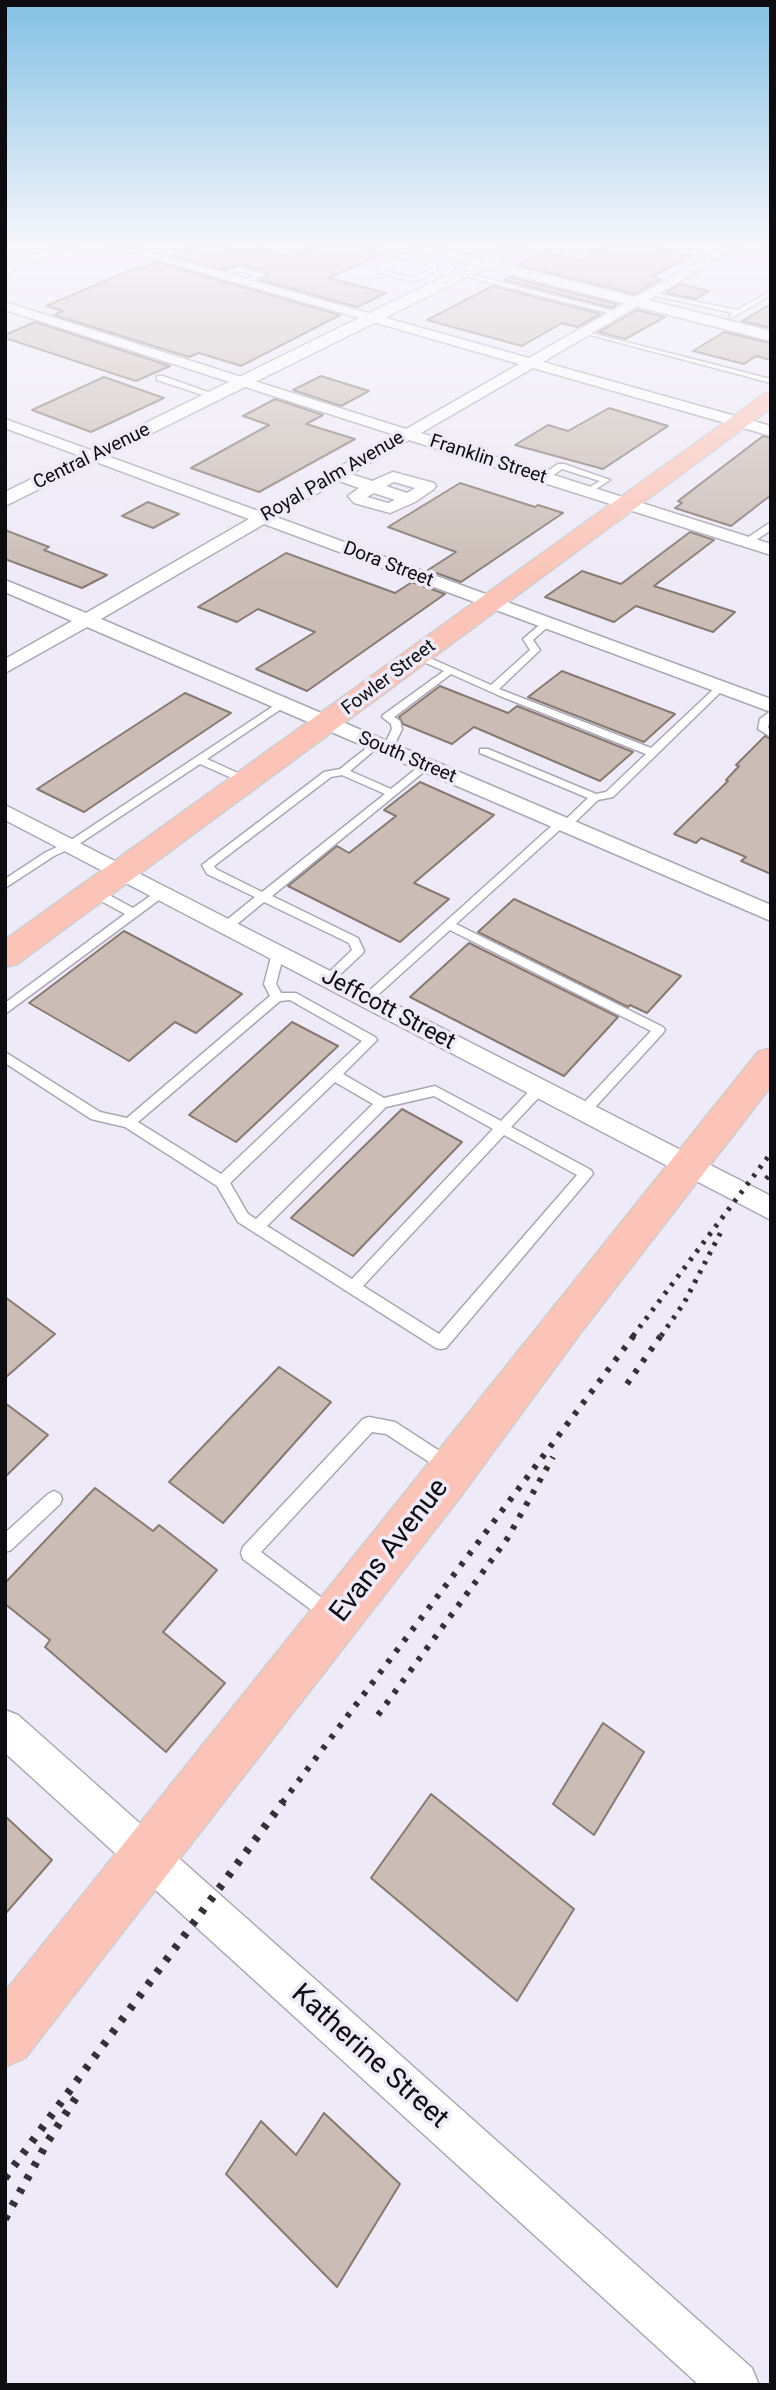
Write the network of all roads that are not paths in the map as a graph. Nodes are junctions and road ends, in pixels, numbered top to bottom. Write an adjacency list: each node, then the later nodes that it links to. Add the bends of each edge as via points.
1 (164, 358): 9 (street, Franklin Street)
2 (294, 358): 9 (street, Central Avenue)
3 (509, 358): 6 (street)
4 (539, 358): 6 (street, Royal Palm Avenue)
5 (679, 358): 8 (lane)
6 (529, 363): 12 (street); 15 (street, Royal Palm Avenue)
7 (160, 378): 10 (lane)
8 (771, 382)
9 (243, 383): 10 (street, Central Avenue); 15 (street, Franklin Street)
10 (215, 397): 16 (street, Central Avenue)
11 (771, 398): 12 (main road, Fowler Street)
12 (738, 422): 14 (street); 20 (main road, Fowler Street)
13 (5, 424): 16 (street, Dora Street)
14 (771, 431)
15 (408, 434): 17 (street, Royal Palm Avenue); 20 (street, Franklin Street)
16 (94, 456): 19 (street, Central Avenue); 21 (street, Dora Street)
17 (338, 475): 18 (street); 21 (street, Royal Palm Avenue)
18 (373, 487): 18 (street, via 393,477 428,486 390,508 356,498)
19 (5, 500)
20 (627, 504): 23 (street, Franklin Street); 26 (main road, Fowler Street)
21 (262, 519): 26 (street, Dora Street); 27 (street, Royal Palm Avenue)
22 (771, 526): 23 (lane)
23 (747, 542): 24 (street, Franklin Street)
24 (771, 550)
25 (5, 585): 27 (street, South Street)
26 (489, 604): 28 (street, Dora Street); 29 (main road, Fowler Street)
27 (86, 620): 30 (street, Royal Palm Avenue); 34 (street, South Street)
28 (546, 624): 32 (street, Dora Street); 33 (lane, via 528,639 535,650)
29 (418, 656): 31 (lane); 37 (main road, Fowler Street)
30 (5, 667)
31 (451, 670): 33 (lane); 39 (lane, via 391,712 387,717 397,729)
32 (721, 687): 35 (street, Dora Street); 41 (lane)
33 (493, 689): 41 (lane)
34 (282, 705): 37 (street, South Street); 42 (lane)
35 (771, 706)
36 (771, 714): 38 (lane, via 763,729)
37 (326, 724): 39 (street, South Street); 45 (main road, Fowler Street)
38 (771, 733)
39 (381, 747): 43 (street, South Street); 44 (lane)
40 (484, 751): 47 (lane)
41 (654, 752): 47 (lane, via 609,795)
42 (200, 760): 45 (lane); 50 (lane)
43 (426, 766): 46 (lane); 49 (street, South Street)
44 (343, 772): 46 (lane); 55 (lane, via 328,774 208,865 211,871)
45 (247, 781): 51 (main road, Fowler Street)
46 (392, 793): 55 (lane)
47 (595, 797): 49 (lane)
48 (5, 811): 50 (street, Jeffcott Street)
49 (563, 824): 57 (street, South Street); 58 (lane)
50 (72, 844): 51 (street, Jeffcott Street); 52 (lane)
51 (124, 870): 53 (street, Jeffcott Street); 54 (main road, Fowler Street)
52 (5, 884)
53 (163, 891): 56 (lane); 59 (street, Jeffcott Street)
54 (94, 892): 56 (lane); 61 (main road, Fowler Street)
55 (263, 897): 59 (lane); 62 (lane, via 354,942 358,951)
56 (133, 913): 65 (lane)
57 (771, 914)
58 (449, 925): 64 (lane); 71 (lane, via 660,1030)
59 (227, 926): 60 (street, Jeffcott Street)
60 (278, 953): 62 (street, Jeffcott Street); 63 (lane, via 270,984)
61 (5, 956)
62 (328, 979): 64 (street, Jeffcott Street)
63 (277, 997): 68 (lane, via 292,996 371,1040); 72 (lane)
64 (366, 999): 69 (street, Jeffcott Street)
65 (5, 1010)
66 (5, 1056): 72 (lane, via 96,1116)
67 (771, 1061): 74 (main road, Evans Avenue)
68 (334, 1075): 70 (lane); 75 (lane)
69 (539, 1089): 71 (street, Jeffcott Street); 73 (lane)
70 (382, 1103): 73 (lane, via 435,1091); 77 (lane)
71 (583, 1112): 74 (street, Jeffcott Street)
72 (129, 1123): 75 (lane)
73 (502, 1128): 78 (lane); 78 (lane, via 586,1174 441,1343)
74 (686, 1166): 76 (street, Jeffcott Street); 79 (main road, Evans Avenue)
75 (222, 1182): 77 (lane, via 243,1218)
76 (771, 1209)
77 (257, 1227): 78 (lane)
78 (353, 1287)
79 (453, 1469): 82 (main road, Evans Avenue); 82 (lane, via 389,1427 369,1424 249,1553)
80 (54, 1499): 81 (lane)
81 (5, 1544)
82 (336, 1619): 84 (main road, Evans Avenue)
83 (5, 1727): 84 (street, Katherine Street)
84 (148, 1858): 85 (main road, Evans Avenue); 86 (street, Katherine Street)
85 (5, 2038)
86 (735, 2385)

